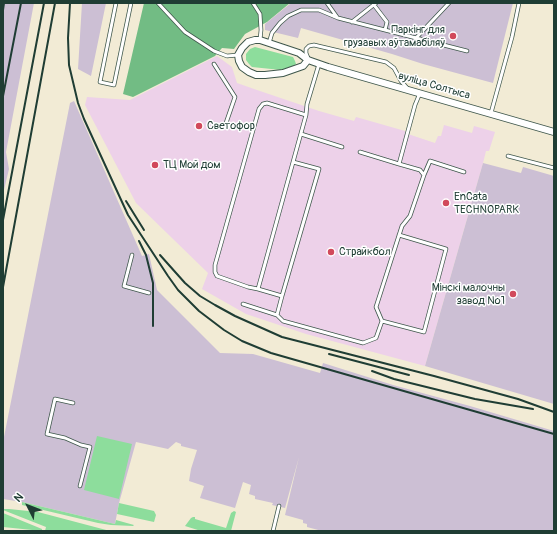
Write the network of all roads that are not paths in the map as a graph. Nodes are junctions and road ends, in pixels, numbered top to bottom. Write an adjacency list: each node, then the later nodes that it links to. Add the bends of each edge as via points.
1 (116, 3): 2 (lane, via 100,82 114,85)
2 (131, 3)
3 (158, 3): 16 (lane, via 185,32 227,56)
4 (253, 3): 13 (lane, via 260,14)
5 (328, 3): 9 (lane)
6 (449, 3): 12 (lane)
7 (519, 3): 22 (lane)
8 (375, 4): 10 (lane); 11 (lane, via 387,22)
9 (338, 18): 10 (lane); 14 (lane, via 319,10 301,10 280,23 272,33)
10 (352, 22): 11 (lane)
11 (385, 30): 12 (lane)
12 (416, 38): 15 (lane)
13 (260, 40): 14 (street, вуліца Солтыса); 16 (street, via 248,42)
14 (269, 43): 17 (street, вуліца Солтыса, via 300,53)
15 (467, 51)
16 (238, 55): 17 (street, via 242,67 256,75 283,73 302,66)
17 (308, 60): 19 (street, вуліца Солтыса); 20 (lane, via 306,49 314,45 386,62 394,68)
18 (214, 64): 24 (lane, via 235,97)
19 (319, 64): 20 (street, вуліца Солтыса); 23 (lane)
20 (408, 89): 21 (street, вуліца Солтыса)
21 (420, 93): 22 (street, вуліца Солтыса); 31 (lane)
22 (491, 113): 25 (street, вуліца Солтыса)
23 (306, 115): 26 (lane); 37 (lane, via 268,103 262,104 259,108 215,265 218,276)
24 (226, 123)
25 (554, 132)
26 (301, 134): 27 (lane); 30 (lane)
27 (342, 147)
28 (360, 152): 31 (lane)
29 (508, 156): 32 (lane)
30 (293, 162): 37 (lane); 39 (lane, via 319,169)
31 (400, 164): 34 (lane, via 420,170)
32 (554, 168)
33 (464, 172): 34 (lane, via 430,161)
34 (424, 175): 35 (lane, via 410,216)
35 (399, 235): 42 (lane, via 376,307); 42 (lane, via 446,249 424,332)
36 (132, 255): 38 (lane, via 124,286)
37 (258, 290): 39 (lane)
38 (149, 293)
39 (282, 296): 41 (lane)
40 (243, 304): 41 (lane)
41 (277, 315): 42 (lane, via 283,321 363,343 376,338)
42 (382, 321)
43 (73, 403): 44 (lane, via 55,399 47,434 90,447)
44 (80, 486)
45 (279, 506): 46 (lane)
46 (273, 531)

